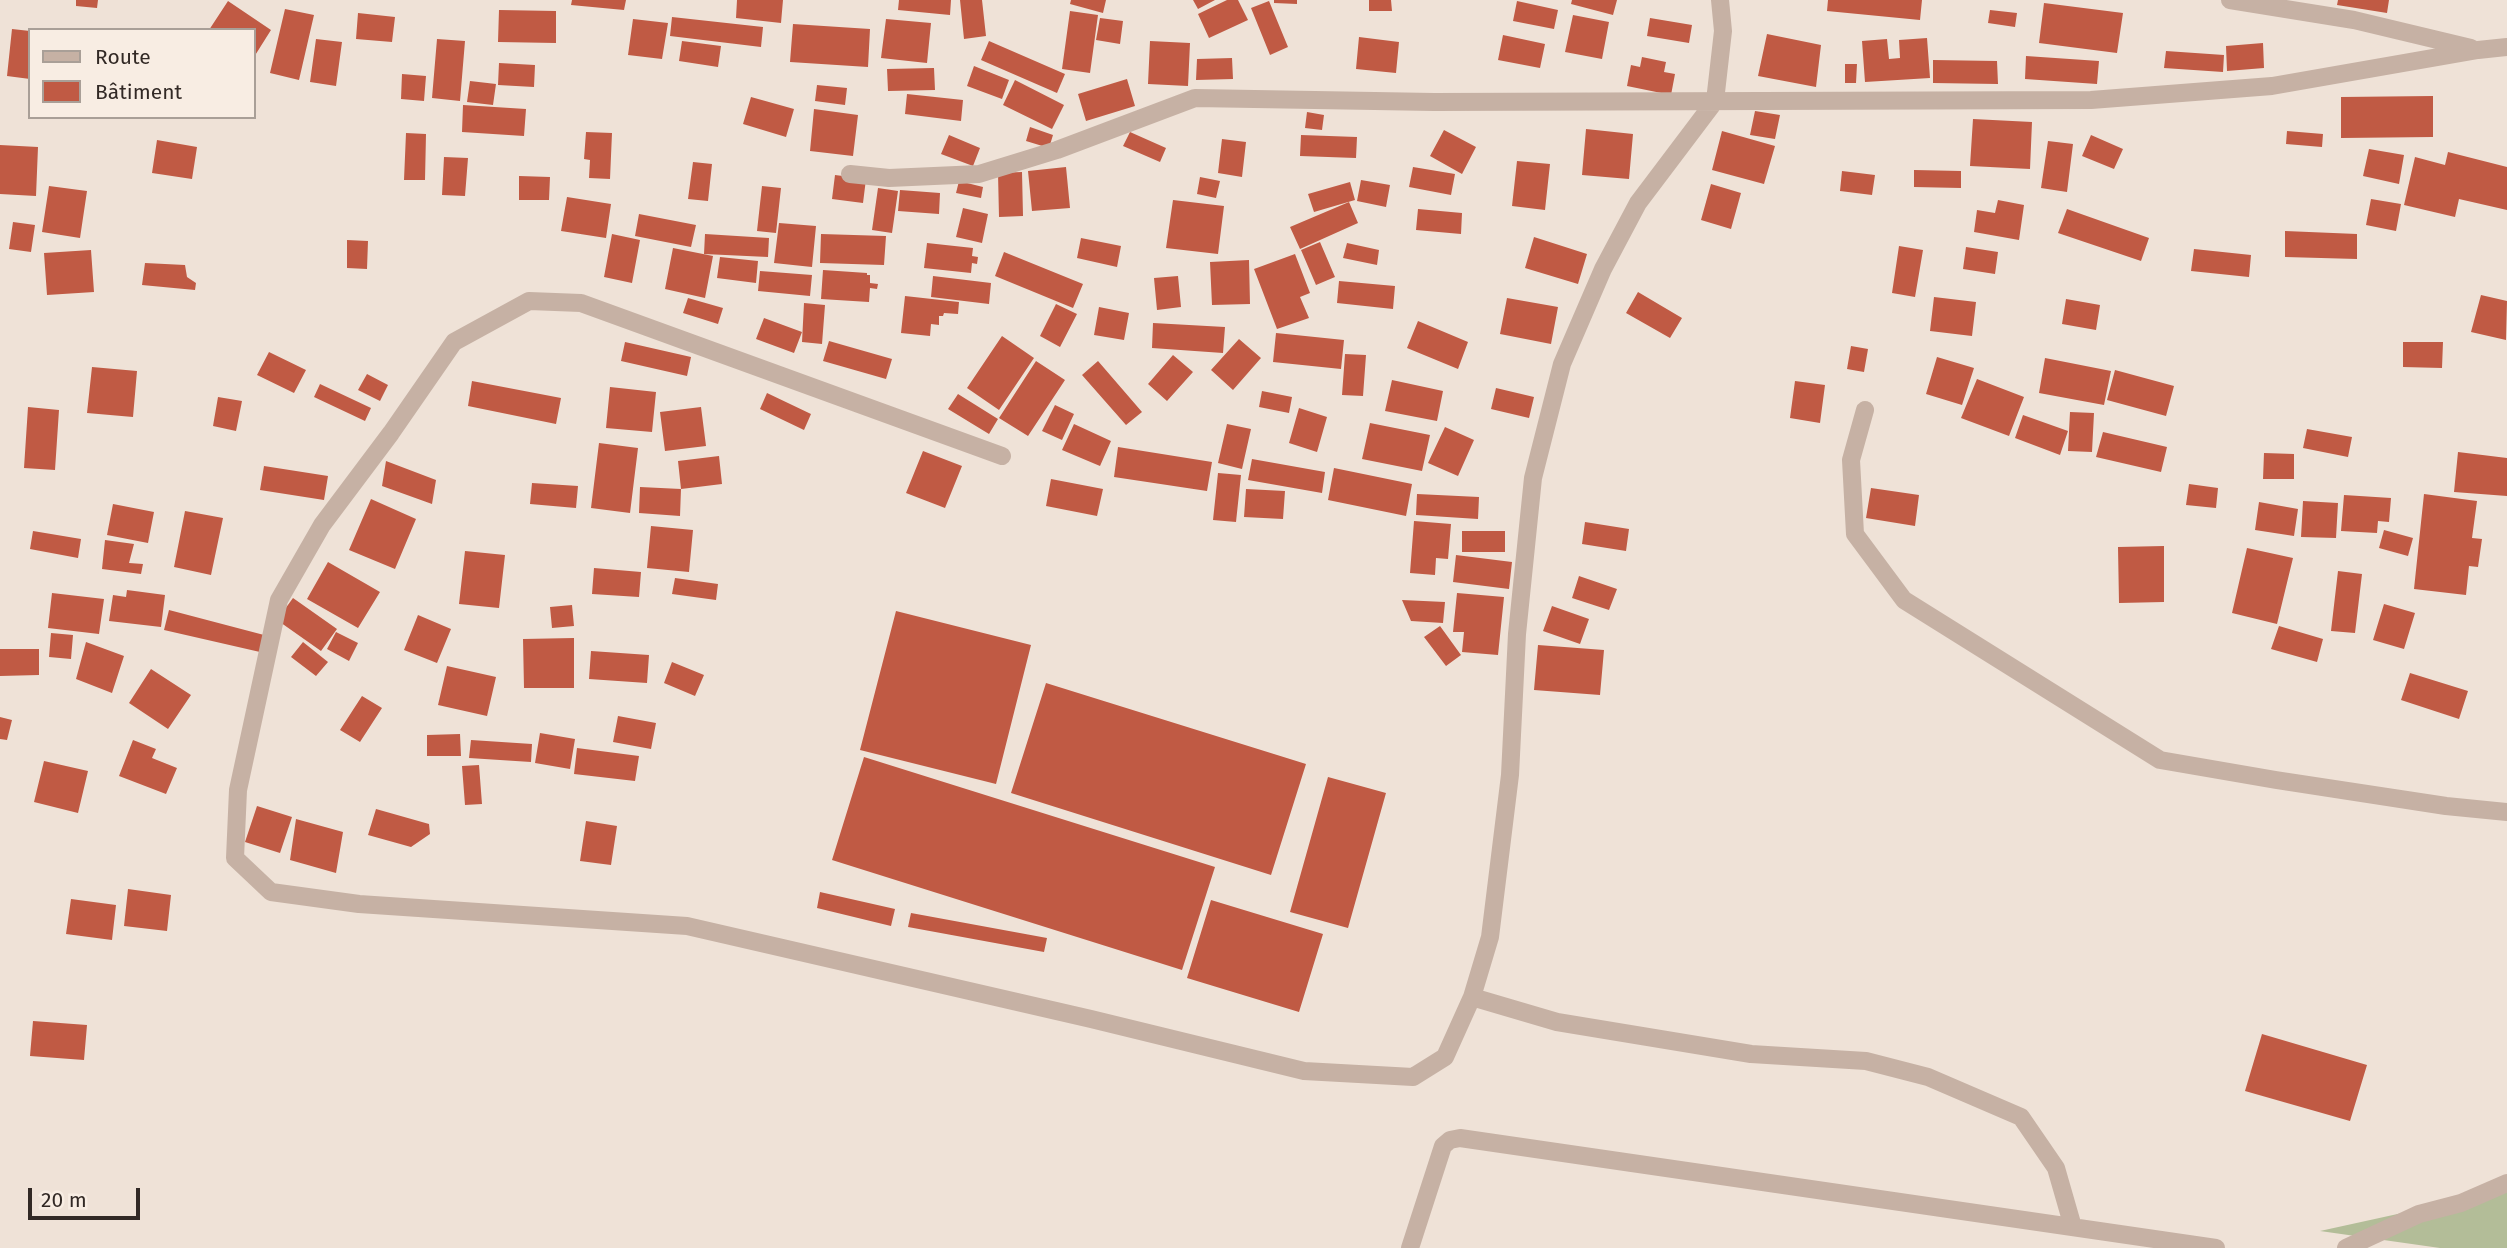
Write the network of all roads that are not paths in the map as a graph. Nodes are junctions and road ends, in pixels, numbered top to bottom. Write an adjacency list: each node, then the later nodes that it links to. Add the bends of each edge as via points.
1 (1720, 0): 5 (street, via 1723,31)
2 (2230, 0): 4 (street, via 2354,20)
3 (2507, 47): 4 (street)
4 (2478, 50): 5 (street, via 2272,86 2091,100)
5 (1715, 101): 6 (street, via 1195,98 979,174 889,178); 10 (street, via 1638,203 1562,364 1533,478 1517,634 1510,775 1490,937)
6 (850, 174)
7 (1865, 410): 9 (street, via 1851,460 1855,534 1904,600 2160,760)
8 (1002, 456): 10 (street, via 581,303 528,301 454,342 322,525 279,600 239,790 235,858 271,892 359,904 687,926 1304,1071 1413,1077 1445,1057)
9 (2507, 812)
10 (1472, 997): 12 (street, via 1584,1027 1751,1054 1866,1061 1928,1077 2021,1117 2056,1168)
11 (2507, 1183): 15 (street, via 2461,1203 2419,1214)
12 (2073, 1227): 13 (street, via 1460,1138 1443,1146); 14 (street)
13 (1410, 1248)
14 (2216, 1248)
15 (2346, 1248)

